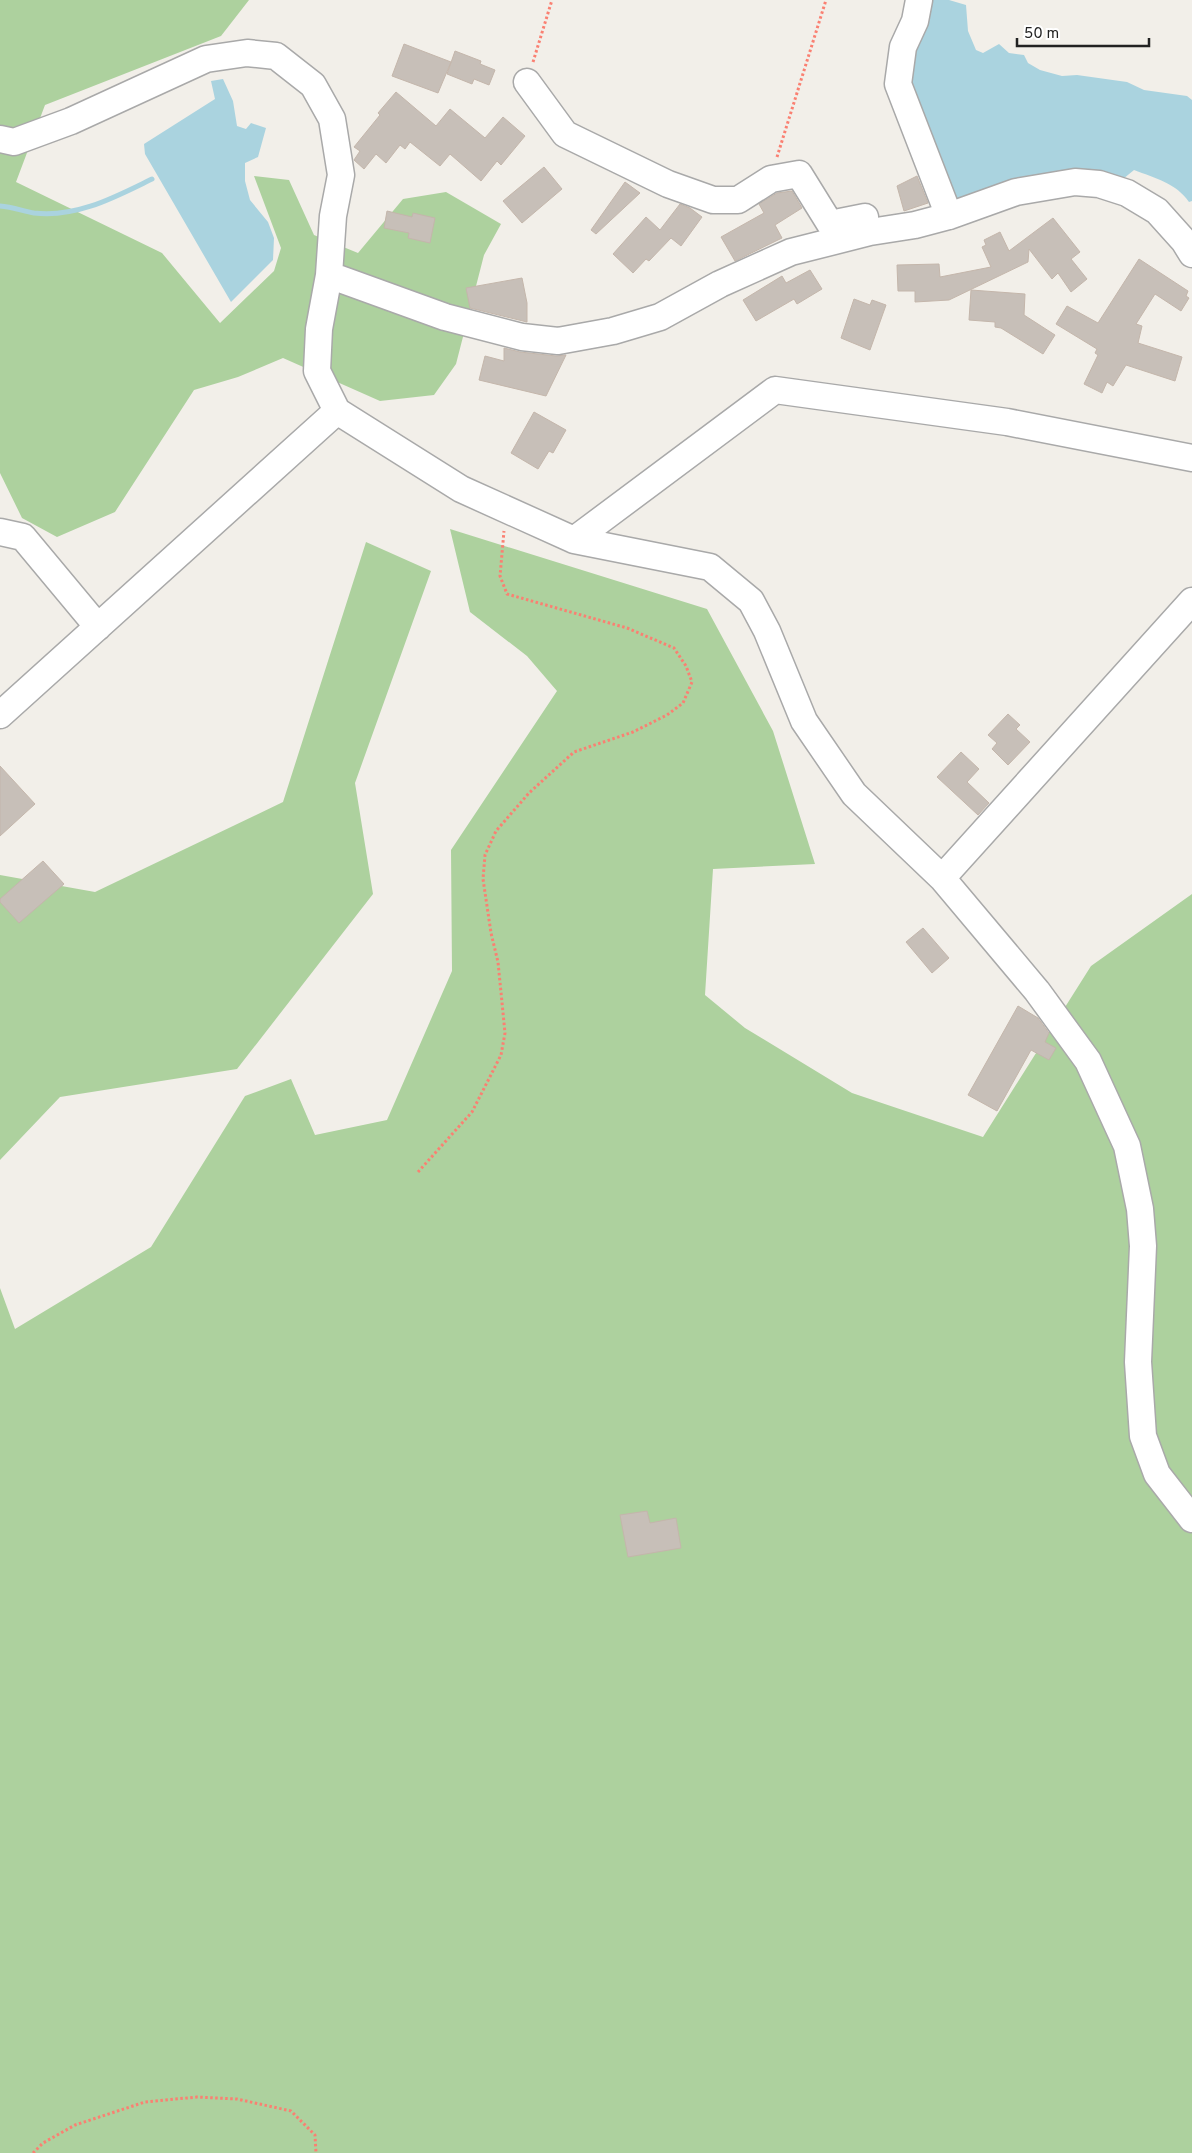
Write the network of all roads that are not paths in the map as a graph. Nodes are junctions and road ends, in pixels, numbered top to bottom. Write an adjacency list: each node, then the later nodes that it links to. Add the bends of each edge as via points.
1 (919, 0): 4 (street, via 915,21 903,46 898,84)
2 (527, 82): 5 (street, via 565,134 668,184 713,200 738,200 771,179 799,174 830,224 887,212)
3 (0, 139): 7 (street, via 14,142 71,121 206,59 247,53 276,56 313,86 332,119 341,175 333,216)
4 (949, 216): 5 (street); 6 (street, via 1016,192 1075,182 1099,184 1127,192 1157,211 1184,240)
5 (915, 225): 7 (street, via 870,232 791,252 720,284 660,317 613,331 558,341 522,337 445,317)
6 (1192, 254)
7 (329, 275): 8 (street, via 319,329 318,371)
8 (337, 411): 11 (street, via 460,489); 13 (street)
9 (1192, 458): 11 (street, via 1007,422 774,390)
10 (0, 532): 13 (street, via 23,537)
11 (574, 540): 15 (street, via 710,567 751,601 767,631 804,721 848,786)
12 (1192, 601): 15 (street)
13 (98, 627): 14 (street)
14 (0, 715)
15 (942, 878): 16 (street, via 1037,991 1088,1061 1127,1146 1140,1209 1143,1246 1138,1362 1142,1436 1157,1474)
16 (1192, 1519)

